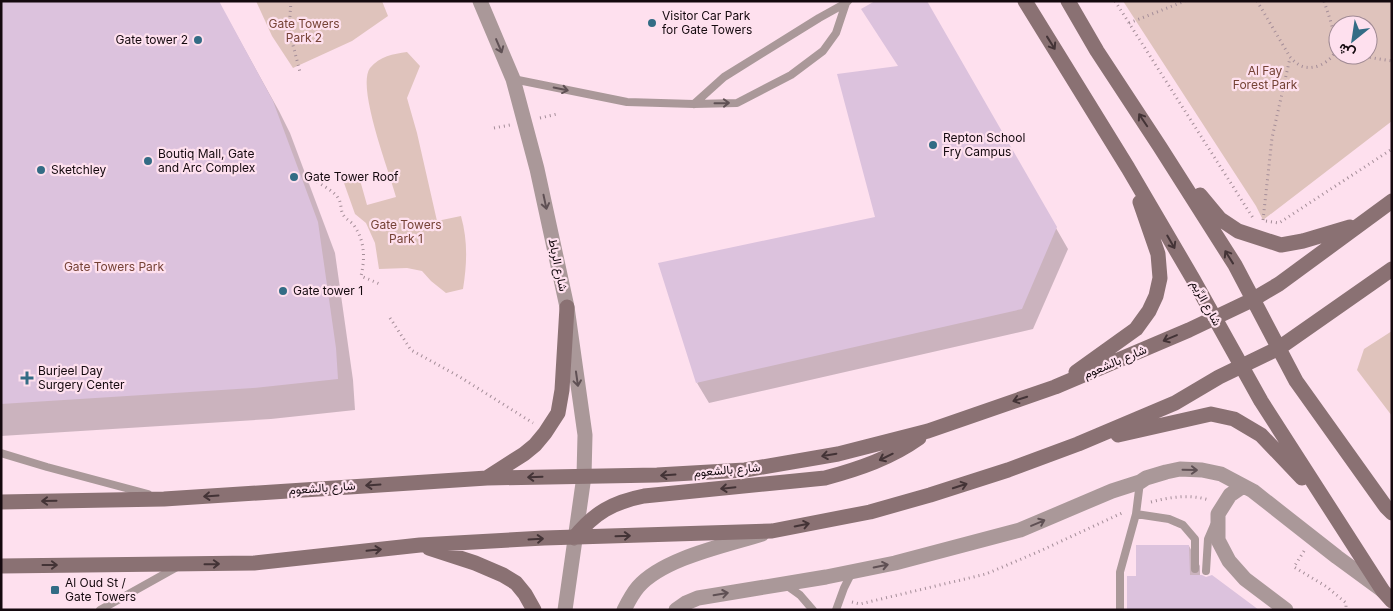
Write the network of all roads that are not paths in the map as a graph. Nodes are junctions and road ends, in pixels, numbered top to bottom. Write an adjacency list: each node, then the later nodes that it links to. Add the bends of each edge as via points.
1 (480, 1): 5 (street, شارع الرباط, one-way to 5)
2 (1025, 1): 8 (main road, شارع الرِّيم, one-way to 8)
3 (1068, 1): 7 (main road, one-way to 3)
4 (847, 2): 6 (lane, via 724,76); 6 (lane, one-way to 4, via 737,103 791,75 823,52 836,32)
5 (513, 79): 6 (lane, one-way to 6, via 628,102); 13 (street, شارع الرباط, one-way to 13, via 538,169)
6 (694, 104)
7 (1160, 147): 10 (main road, via 1220,220 1238,231 1281,245); 12 (main road, one-way to 7, via 1234,265)
8 (1128, 168): 14 (main road, شارع الرِّيم, one-way to 14); 17 (main road, via 1158,254 1160,278 1156,296 1136,329)
9 (1392, 202): 10 (main road, شارع بالشعوم)
10 (1363, 223): 12 (main road, شارع بالشعوم)
11 (1392, 269): 15 (main road)
12 (1252, 300): 14 (main road, شارع بالشعوم); 15 (main road)
13 (567, 307): 21 (street, شارع الرباط, one-way to 21, via 585,435); 22 (main road, via 558,413 535,446)
14 (1214, 318): 16 (main road, شارع الرِّيم); 17 (main road, شارع بالشعوم, one-way to 17)
15 (1278, 348): 16 (main road); 30 (main road, via 1296,382)
16 (1240, 366): 19 (main road, via 1175,403); 27 (main road, شارع الرِّيم)
17 (1055, 388): 18 (main road, شارع بالشعوم, one-way to 18)
18 (928, 431): 21 (main road, شارع بالشعوم, one-way to 21, via 838,454 745,470); 32 (main road, one-way to 32, via 879,460 825,478 631,498 593,517)
19 (1078, 444): 27 (main road, via 1211,414 1234,419 1261,435); 31 (main road, one-way to 19, via 870,512 930,495)
20 (1, 453): 25 (lane)
21 (584, 476): 22 (main road, شارع بالشعوم, one-way to 22); 32 (street, شارع الرباط)
22 (487, 478): 25 (main road, شارع بالشعوم, one-way to 25)
23 (1140, 482): 24 (street, one-way to 24, via 1180,469 1221,474); 29 (lane); 38 (street, one-way to 23, via 1020,530)
24 (1243, 486): 28 (street, via 1230,495); 40 (street)
25 (164, 498): 26 (main road, شارع بالشعوم, one-way to 26)
26 (1, 502)
27 (1328, 504): 40 (main road, شارع الرِّيم)
28 (1221, 509): 37 (lane, via 1208,539); 49 (street, via 1218,540 1228,561 1245,579)
29 (1136, 510): 36 (lane, via 1183,525 1195,540); 48 (lane, via 1120,572)
30 (1392, 513)
31 (772, 531): 32 (main road, one-way to 31); 44 (street, via 662,568 639,586)
32 (574, 538): 33 (main road, one-way to 32); 43 (street, شارع الرباط)
33 (420, 546): 34 (main road, one-way to 33, via 254,563); 42 (main road, via 503,575 516,583)
34 (182, 564): 35 (main road, one-way to 34); 41 (lane)
35 (1, 566)
36 (1195, 569)
37 (1206, 571)
38 (852, 572): 39 (street); 47 (lane)
39 (784, 584): 45 (street, one-way to 39, via 698,598); 46 (lane)
40 (1387, 596)
41 (100, 610)
42 (534, 610)
43 (565, 610)
44 (624, 610)
45 (676, 610)
46 (813, 610)
47 (836, 610)
48 (1120, 610)
49 (1286, 610)

